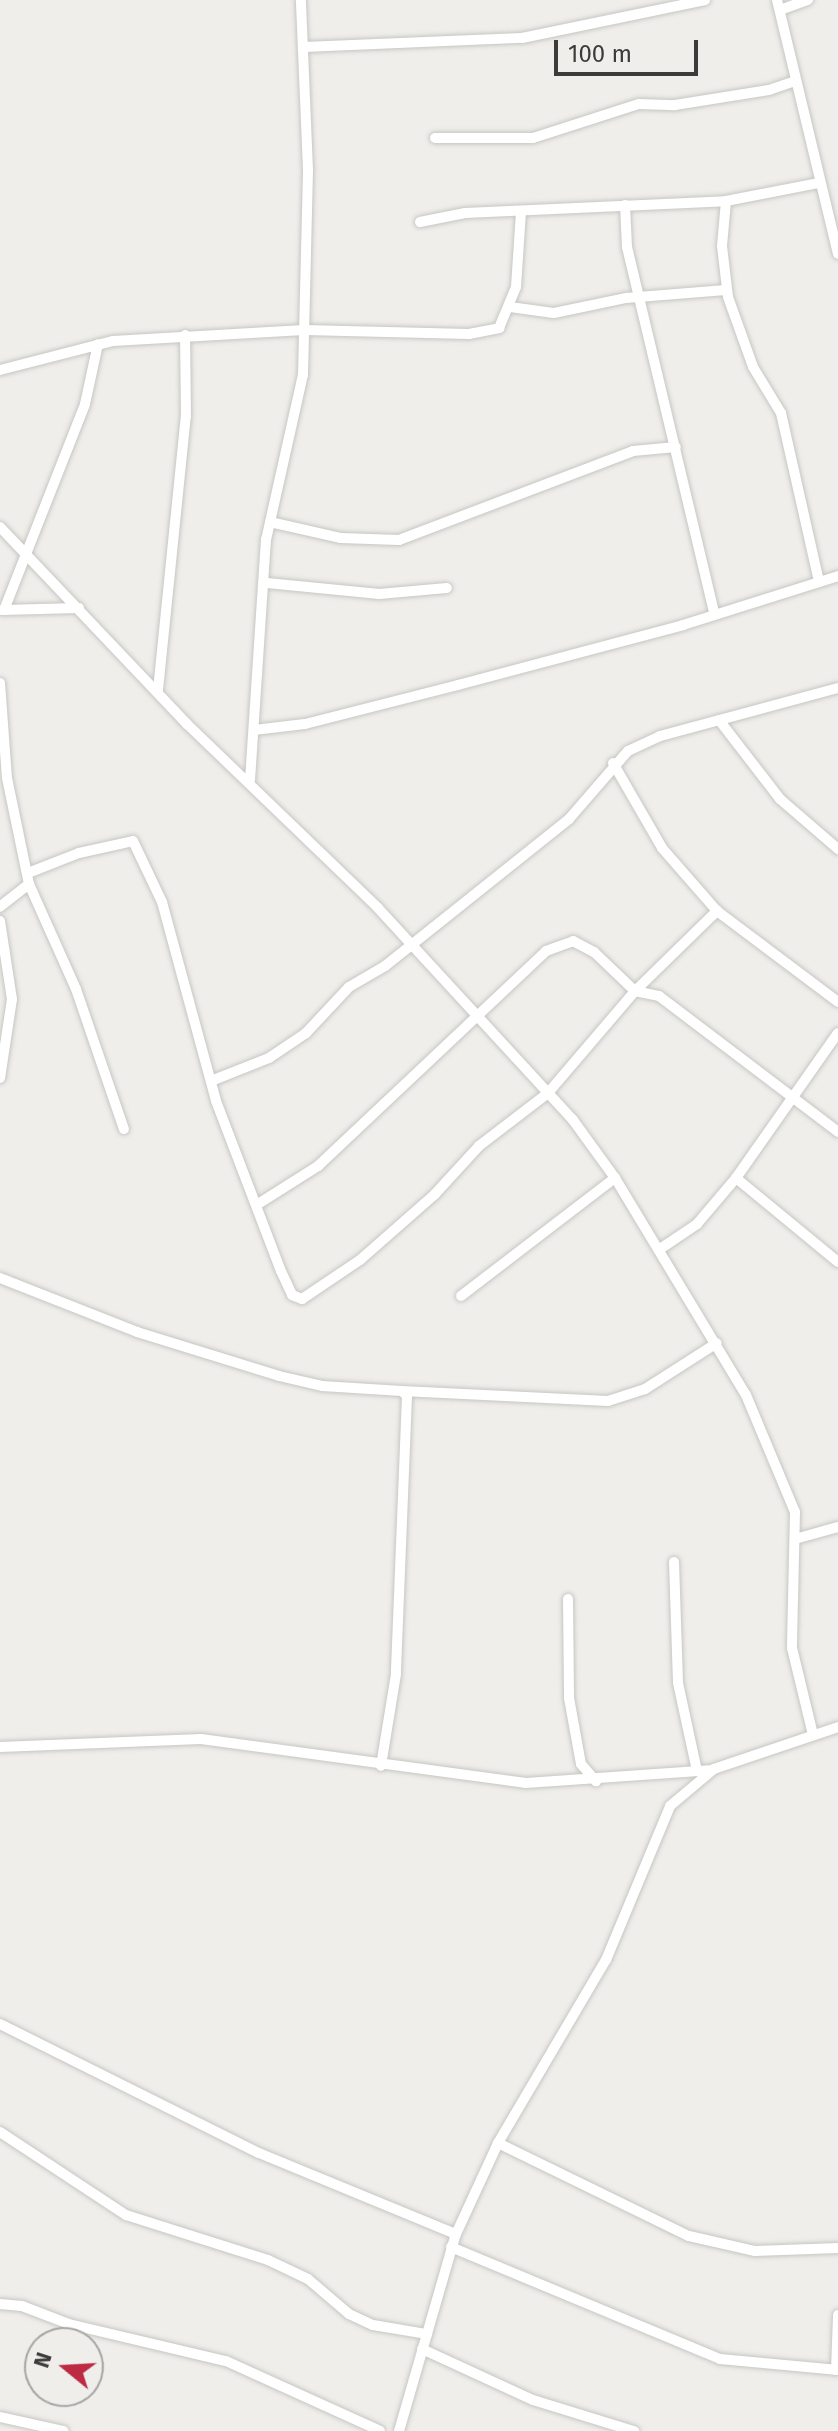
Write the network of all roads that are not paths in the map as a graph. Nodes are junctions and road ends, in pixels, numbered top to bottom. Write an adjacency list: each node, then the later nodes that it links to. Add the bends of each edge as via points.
1 (301, 0): 5 (street)
2 (705, 0): 5 (street, via 522,38)
3 (808, 0): 4 (street)
4 (778, 5): 6 (street)
5 (304, 47): 17 (street)
6 (795, 81): 7 (street, via 675,105 639,104 533,138); 8 (street)
7 (435, 138)
8 (819, 183): 9 (street); 13 (street)
9 (726, 201): 10 (street); 14 (street)
10 (625, 205): 11 (street); 15 (street, via 627,247)
11 (521, 212): 12 (street, via 465,213); 16 (street)
12 (420, 222)
13 (838, 254)
14 (726, 290): 15 (street); 26 (street, via 753,367 781,413)
15 (640, 298): 16 (street, via 554,313); 21 (street)
16 (510, 307): 17 (street, via 499,328 469,334)
17 (304, 330): 18 (street); 22 (street, via 303,375)
18 (185, 335): 19 (street); 34 (street, via 186,416)
19 (98, 344): 20 (street); 24 (street, via 85,404)
20 (0, 370)
21 (676, 447): 22 (street, via 633,451 399,540 341,538); 31 (street)
22 (270, 522): 27 (street)
23 (0, 527): 24 (street)
24 (27, 555): 29 (street); 30 (street)
25 (838, 576): 26 (street)
26 (819, 582): 31 (street)
27 (267, 583): 28 (street, via 379,594); 36 (street)
28 (447, 588)
29 (79, 608): 30 (street); 34 (street)
30 (2, 610)
31 (715, 615): 36 (street, via 305,724)
32 (0, 683): 40 (street, via 7,778)
33 (838, 688): 35 (street)
34 (158, 690): 38 (street)
35 (719, 720): 37 (street, via 642,743); 39 (street, via 780,799)
36 (254, 730): 38 (street)
37 (613, 763): 42 (street, via 662,848); 44 (street, via 569,819)
38 (250, 780): 44 (street)
39 (838, 849)
40 (28, 879): 41 (street); 50 (street, via 79,853 133,841 162,902); 53 (street, via 76,989)
41 (0, 907)
42 (717, 911): 45 (street); 46 (street)
43 (0, 921): 49 (street, via 12,999)
44 (410, 944): 47 (street); 50 (street, via 349,987 306,1033 269,1058)
45 (635, 991): 47 (street, via 602,959 573,941 546,951); 51 (street); 52 (street, via 659,996)
46 (838, 1002)
47 (478, 1017): 51 (street); 57 (street, via 397,1086 318,1166)
48 (838, 1033): 52 (street)
49 (0, 1078)
50 (211, 1081): 57 (street)
51 (548, 1093): 55 (street); 57 (street, via 487,1139 360,1260 302,1299 292,1295)
52 (793, 1097): 54 (street); 56 (street)
53 (124, 1129)
54 (838, 1132)
55 (615, 1178): 58 (street); 61 (street)
56 (736, 1178): 58 (street, via 697,1224); 59 (street)
57 (258, 1204)
58 (660, 1249): 62 (street)
59 (838, 1262)
60 (0, 1278): 63 (street, via 137,1332 279,1376 322,1386)
61 (461, 1296)
62 (717, 1343): 63 (street, via 645,1389 608,1401); 65 (street, via 765,1433 795,1512)
63 (402, 1391): 71 (street, via 409,1405 409,1430 397,1662)
64 (838, 1527): 65 (street)
65 (795, 1539): 69 (street, via 792,1648)
66 (674, 1562): 73 (street, via 678,1683)
67 (568, 1599): 74 (street, via 569,1698 578,1756)
68 (838, 1727): 69 (street)
69 (813, 1735): 72 (street)
70 (0, 1747): 71 (street, via 201,1739)
71 (381, 1766): 74 (street, via 526,1783)
72 (714, 1769): 73 (street); 77 (street, via 670,1806 606,1960)
73 (697, 1771): 74 (street)
74 (596, 1781)
75 (0, 2024): 78 (street, via 259,2153)
76 (0, 2132): 83 (street, via 123,2213 268,2260 308,2279 349,2314 373,2325)
77 (498, 2143): 78 (street); 80 (street, via 689,2236 755,2251)
78 (456, 2234): 79 (street)
79 (451, 2247): 83 (street); 85 (street, via 720,2359)
80 (838, 2248)
81 (0, 2304): 88 (street, via 226,2361)
82 (838, 2315): 85 (street)
83 (427, 2334): 84 (street)
84 (422, 2349): 89 (street); 90 (street, via 533,2400)
85 (837, 2370)
86 (0, 2417): 87 (street)
87 (63, 2431)
88 (380, 2431)
89 (399, 2431)
90 (634, 2431)

